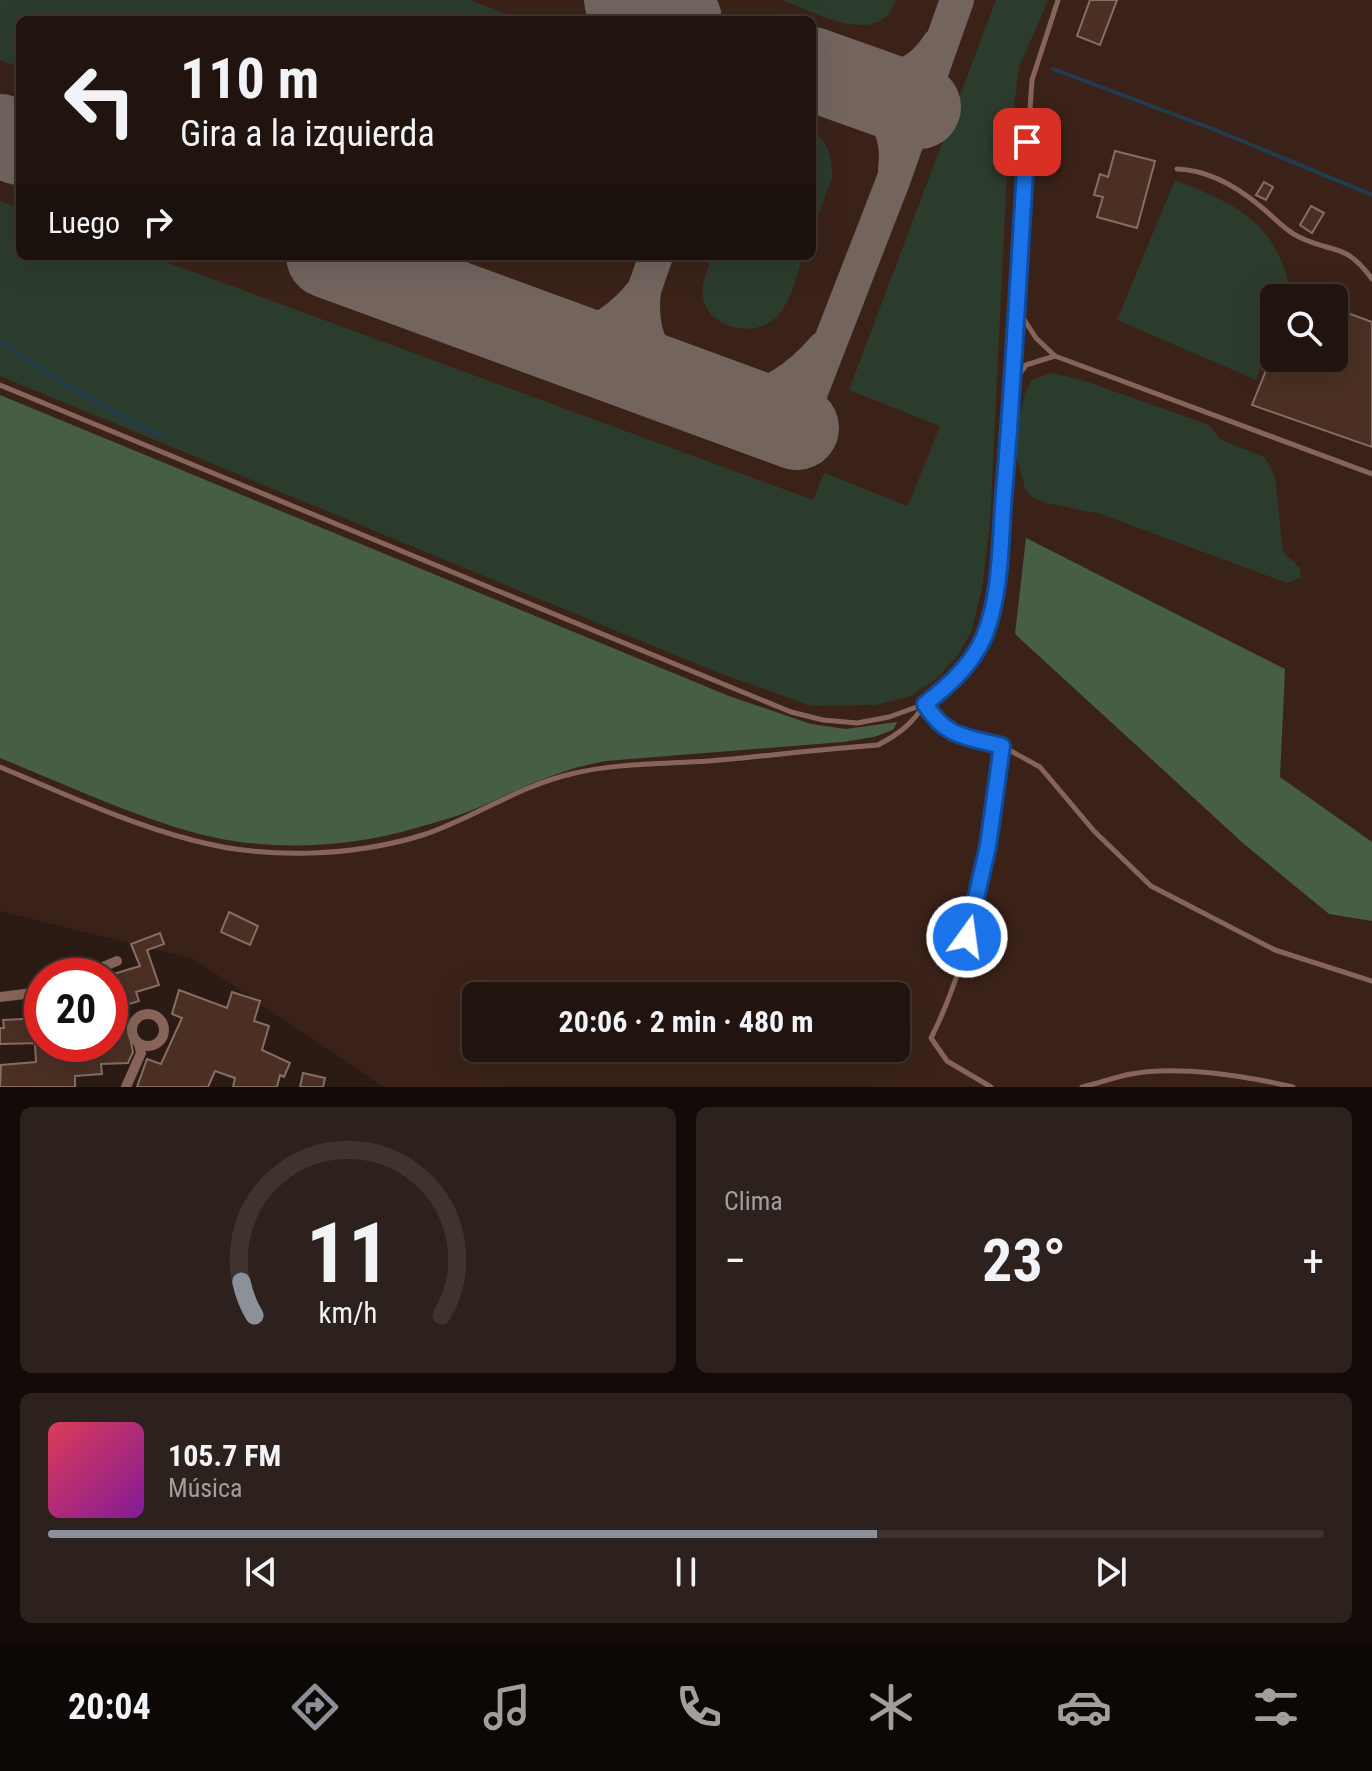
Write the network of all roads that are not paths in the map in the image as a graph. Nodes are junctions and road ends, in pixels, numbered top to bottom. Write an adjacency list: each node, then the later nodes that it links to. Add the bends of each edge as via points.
1 (1058, 0): 4 (lane, via 1032,80)
2 (1177, 169): 3 (lane, via 1197,170 1241,190 1299,237 1359,261)
3 (1372, 279)
4 (1017, 308): 5 (lane); 7 (lane)
5 (1055, 356): 7 (lane, via 1026,365); 8 (lane)
6 (0, 385): 9 (lane, via 791,712 857,723)
7 (1011, 387): 9 (lane, via 998,572 984,636 953,683)
8 (1372, 474)
9 (925, 704): 10 (lane, via 936,723 959,736); 11 (lane, via 913,722 878,745 590,770 531,786 415,837 307,852 245,850 194,841)
10 (1002, 746): 12 (lane, via 1040,767 1094,831 1151,886 1275,950); 17 (lane, via 988,846 959,968 931,1038 947,1061)
11 (0, 767)
12 (1372, 981)
13 (24, 994): 14 (street)
14 (0, 997)
15 (139, 1044): 16 (street, via 141,1053)
16 (126, 1087)
17 (991, 1087)
18 (1082, 1087): 19 (lane, via 1161,1072 1243,1075)
19 (1293, 1087)

